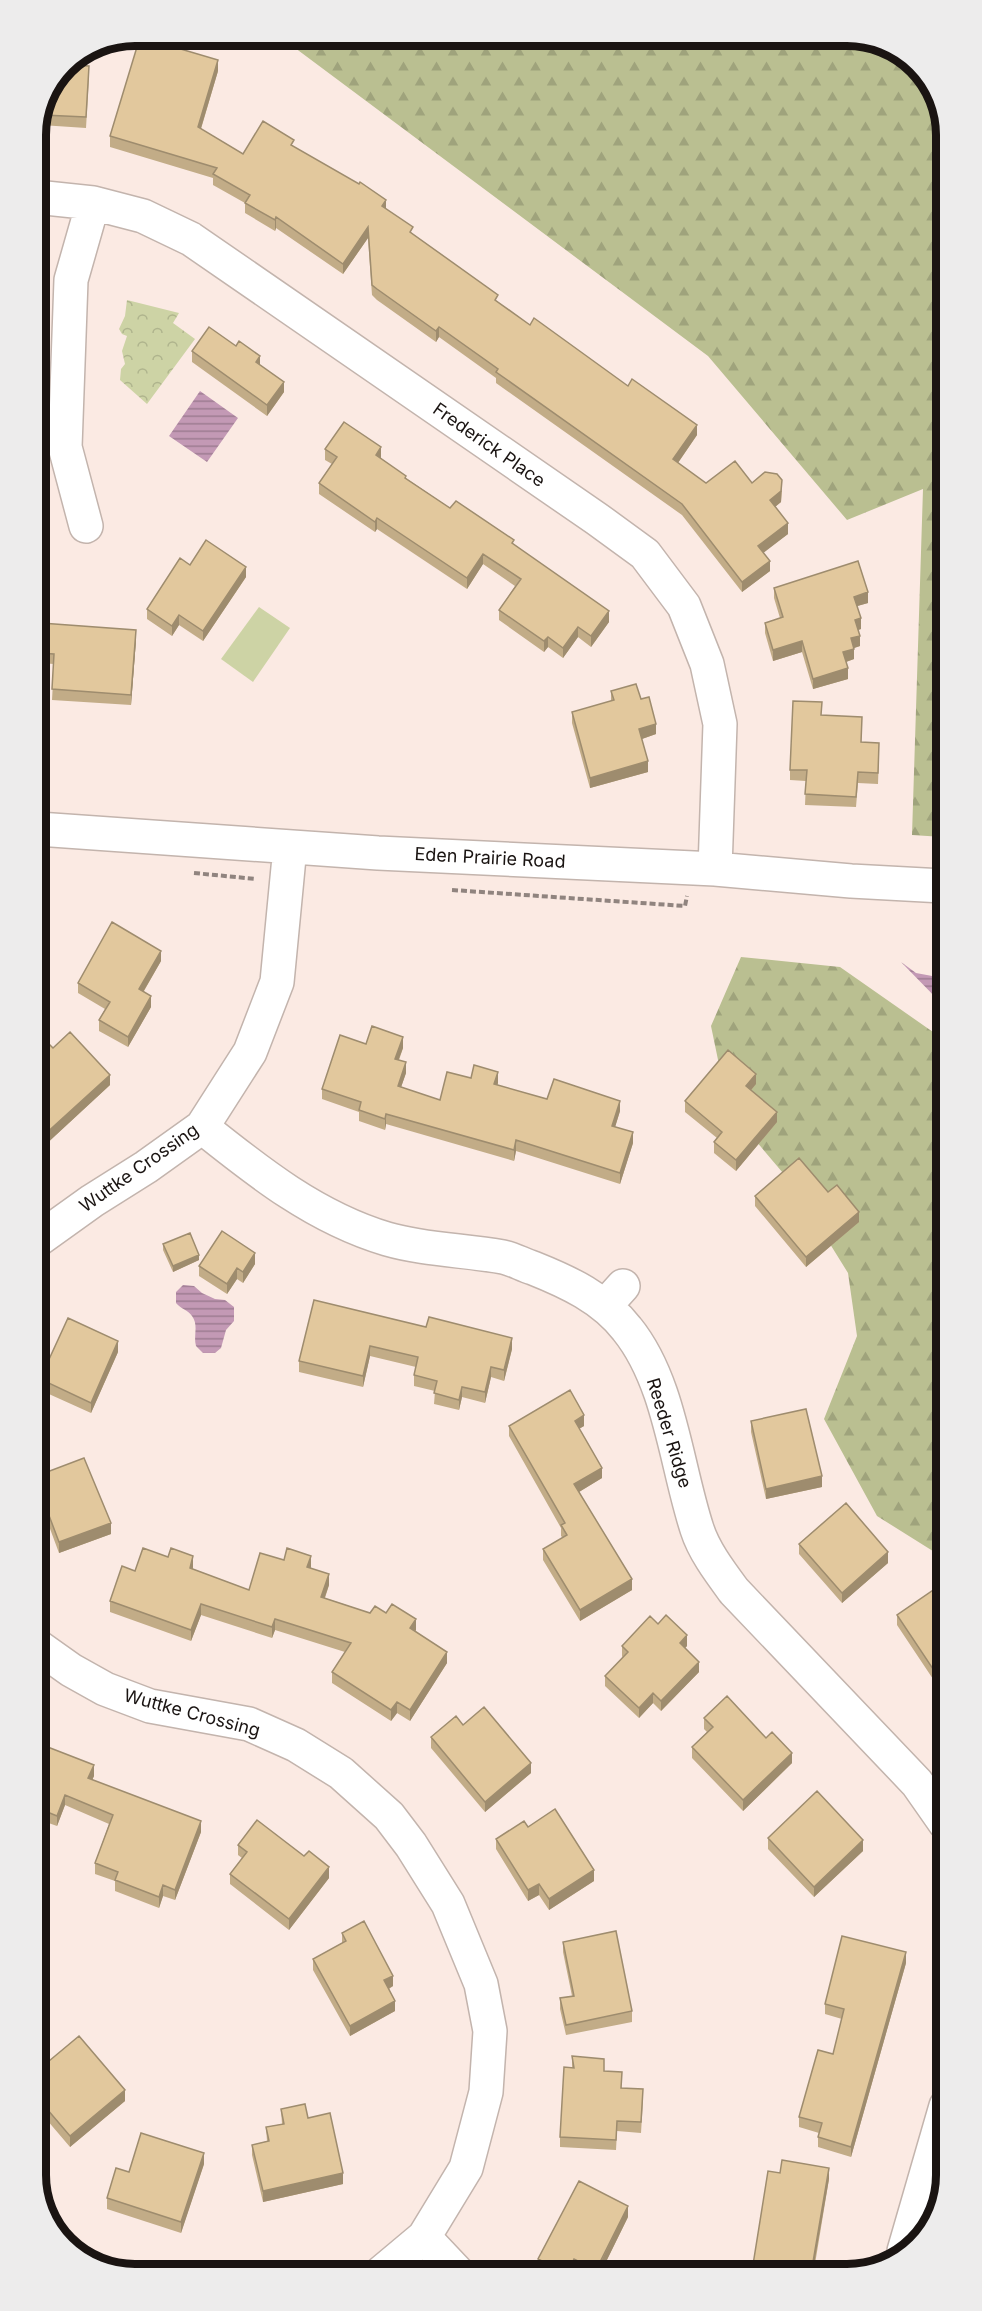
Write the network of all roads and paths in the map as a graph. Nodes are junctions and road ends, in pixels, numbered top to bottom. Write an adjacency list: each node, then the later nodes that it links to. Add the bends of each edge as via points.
1 (47, 198): 2 (street, Frederick Place)
2 (93, 203): 3 (street, via 71,280 65,447); 6 (street, Frederick Place, via 143,216 191,239 645,554 684,606 707,664 720,724)
3 (86, 526)
4 (47, 830): 5 (street, Eden Prairie Road)
5 (290, 847): 6 (street, Eden Prairie Road); 8 (street, Wuttke Crossing, via 277,982 250,1052)
6 (715, 869): 7 (street, Eden Prairie Road)
7 (936, 886)
8 (201, 1127): 9 (street, Wuttke Crossing); 11 (street, Reeder Ridge, via 272,1182 335,1219 386,1239 505,1258 579,1288 614,1296 668,1415 697,1531 713,1563 734,1591 917,1783)
9 (46, 1234)
10 (46, 1652): 13 (street, Wuttke Crossing, via 105,1689 150,1706 249,1725 296,1745 342,1773 389,1816 411,1845 463,1937 481,1984 490,2031 486,2092 466,2168)
11 (936, 1810)
12 (936, 2141): 14 (street)
13 (424, 2237): 15 (street, Wuttke Crossing); 16 (street)
14 (907, 2240)
15 (392, 2264)
16 (450, 2264)

